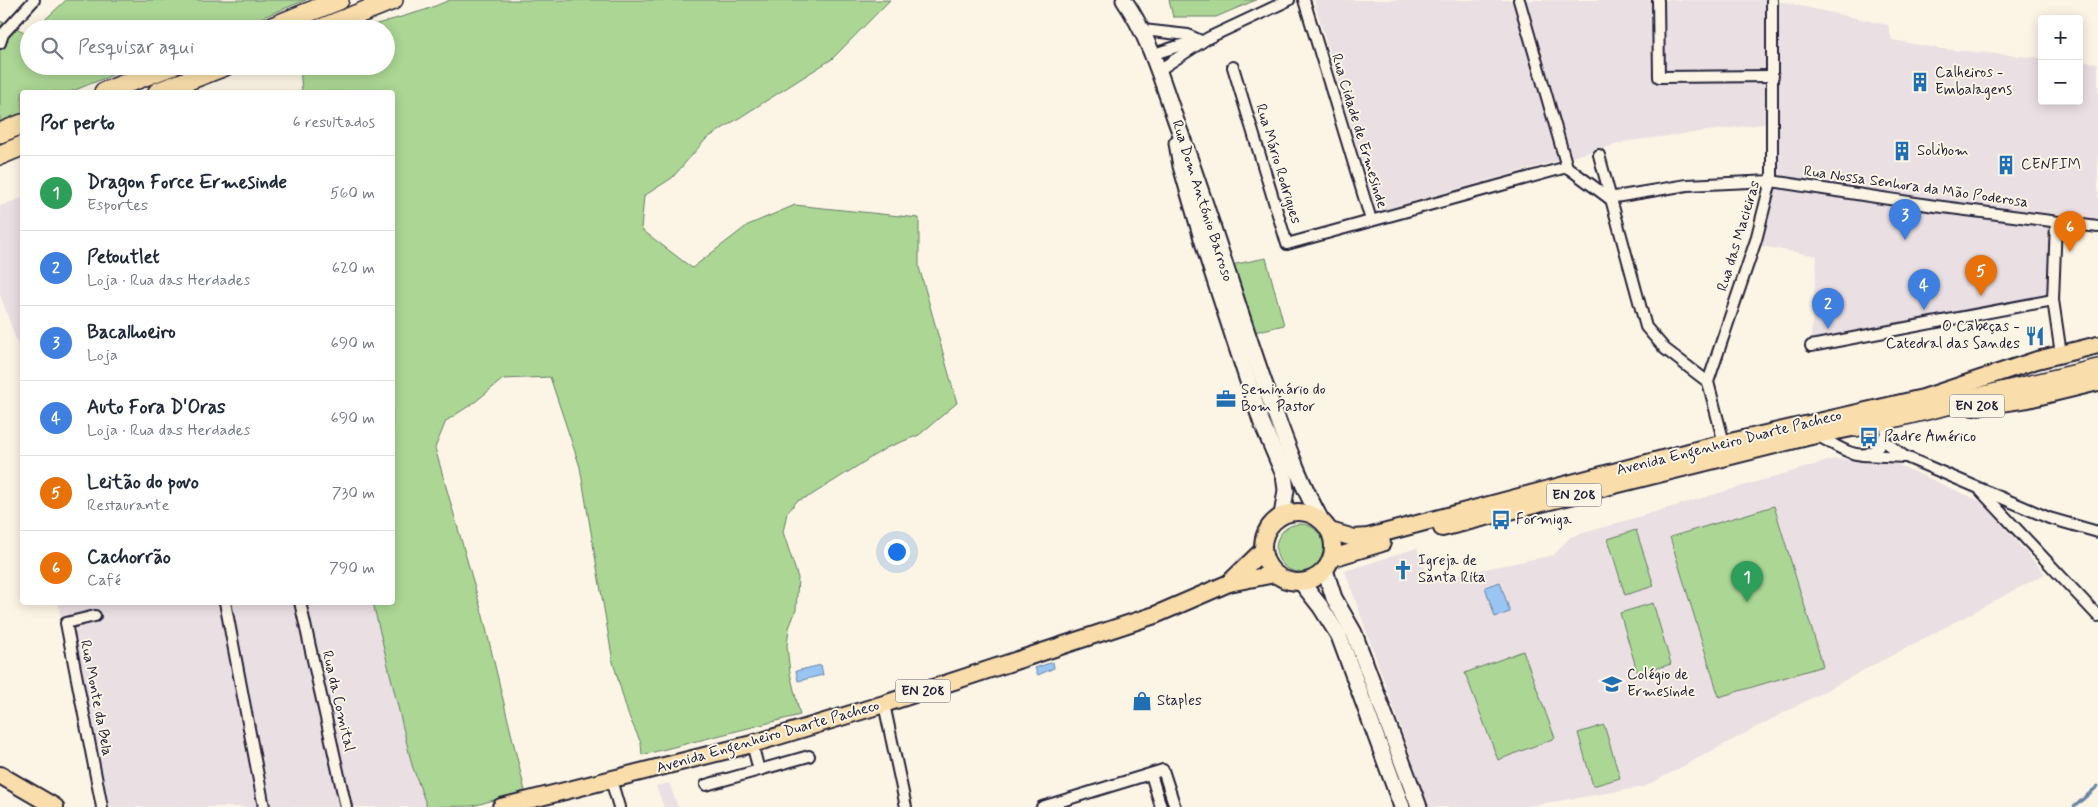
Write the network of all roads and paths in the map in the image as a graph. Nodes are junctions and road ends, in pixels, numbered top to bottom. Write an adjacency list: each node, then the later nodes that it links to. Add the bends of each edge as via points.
1 (34, 0): 14 (street, via 3,34)
2 (340, 0): 10 (highway)
3 (393, 0): 11 (highway)
4 (1124, 0): 12 (main road)
5 (1289, 0): 13 (street)
6 (1304, 0): 32 (street, Rua Cidade de Ermesinde)
7 (1519, 0): 29 (street)
8 (1658, 0): 20 (street, via 1659,77)
9 (1772, 0): 20 (street, Rua das Macieiras)
10 (290, 20)
11 (343, 20)
12 (1143, 30): 13 (street); 15 (main road)
13 (1204, 39): 15 (street); 17 (street)
14 (0, 43)
15 (1154, 54): 17 (main road)
16 (1233, 67): 32 (street, Rua Mário Rodrigues, via 1287,244)
17 (1159, 70): 23 (main road)
18 (148, 75): 21 (highway)
19 (202, 75): 22 (highway)
20 (1773, 76): 30 (street, Rua das Macieiras)
21 (109, 90)
22 (163, 90)
23 (1172, 109): 53 (main road, Rua Dom António Barroso, via 1181,166 1208,259 1261,421 1284,475 1286,490); 54 (main road, Rua Dom António Barroso, via 1204,198 1230,287 1300,480)
24 (20, 125): 25 (highway)
25 (0, 133)
26 (20, 147): 27 (highway)
27 (0, 155)
28 (1599, 155): 31 (street)
29 (1566, 167): 31 (street); 32 (street, Rua Cidade de Ermesinde)
30 (1771, 181): 31 (street, Rua Nossa Senhora da Mão Poderosa, via 1687,185); 33 (street, Rua Nossa Senhora da Mão Poderosa); 42 (street, Rua das Macieiras, via 1756,240)
31 (1609, 198): 42 (street, via 1646,327 1665,349)
32 (1371, 220)
33 (2056, 222): 34 (street, Rua Nossa Senhora da Mão Poderosa); 35 (street)
34 (2098, 227)
35 (2053, 300): 37 (street); 38 (street)
36 (2098, 345): 38 (main road, Avenida Engenheiro Duarte Pacheco / EN 208)
37 (1811, 346)
38 (2061, 354): 44 (main road, Avenida Engenheiro Duarte Pacheco / EN 208, via 1980,377)
39 (2098, 358): 41 (highway)
40 (2098, 368): 41 (highway)
41 (2030, 380): 44 (highway); 46 (highway)
42 (1708, 382): 49 (street)
43 (2098, 382): 45 (main road, Avenida Engenheiro Duarte Pacheco / EN 208, via 2028,399)
44 (1923, 398): 49 (main road, Avenida Engenheiro Duarte Pacheco / EN 208)
45 (1893, 420): 46 (main road, Avenida Engenheiro Duarte Pacheco / EN 208); 48 (street, via 1884,431)
46 (1855, 427): 47 (main road, Avenida Engenheiro Duarte Pacheco / EN 208)
47 (1817, 435): 50 (street, via 1841,448); 57 (main road, Avenida Engenheiro Duarte Pacheco / EN 208, via 1367,547)
48 (1883, 440): 50 (street, via 1878,448); 51 (street)
49 (1724, 443): 54 (main road, Avenida Engenheiro Duarte Pacheco / EN 208, via 1368,537 1354,538)
50 (1862, 454): 51 (street)
51 (1906, 457): 52 (street)
52 (1979, 488): 55 (street, via 2049,518); 64 (street)
53 (1282, 516): 54 (main road, EN 208, via 1295,512 1309,514); 56 (main road, via 1271,524 1264,536)
54 (1326, 526): 57 (main road, via 1334,544)
55 (2098, 532)
56 (1263, 550): 58 (main road, via 1267,564); 59 (main road, Avenida Engenheiro Duarte Pacheco / EN 208)
57 (1329, 564): 60 (main road, EN 208, via 1315,579); 84 (main road, via 1334,598 1354,633)
58 (1276, 574): 59 (main road, Avenida Engenheiro Duarte Pacheco / EN 208); 60 (main road, EN 208, via 1288,581)
59 (1229, 582): 65 (main road, Avenida Engenheiro Duarte Pacheco / EN 208, via 1155,615)
60 (1301, 582): 83 (main road, via 1338,636)
61 (225, 605): 75 (street)
62 (301, 605): 76 (street, Rua da Comital)
63 (95, 616): 74 (street, Rua Monte da Bela, via 66,623)
64 (2098, 616)
65 (884, 704): 66 (main road, Avenida Engenheiro Duarte Pacheco / EN 208); 79 (street)
66 (752, 744): 68 (street); 71 (main road, Avenida Engenheiro Duarte Pacheco / EN 208)
67 (809, 756): 68 (street)
68 (759, 770): 72 (street)
69 (1151, 774): 80 (street); 81 (street); 82 (street, via 1163,770)
70 (0, 775): 73 (main road)
71 (610, 780): 77 (main road, Avenida Engenheiro Duarte Pacheco / EN 208); 78 (street)
72 (706, 785)
73 (55, 807)
74 (102, 807)
75 (264, 807)
76 (346, 807)
77 (501, 807)
78 (619, 807)
79 (906, 807)
80 (1042, 807)
81 (1161, 807)
82 (1176, 807)
83 (1402, 807)
84 (1419, 807)

